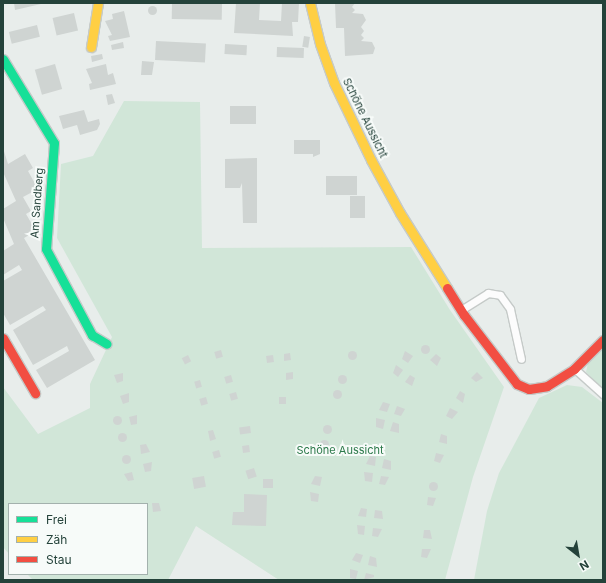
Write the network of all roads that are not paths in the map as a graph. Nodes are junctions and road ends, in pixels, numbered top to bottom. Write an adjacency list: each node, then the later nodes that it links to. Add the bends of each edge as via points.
1 (98, 3): 3 (street)
2 (310, 3): 5 (street, Schöne Aussicht, via 320,44 346,110 400,213)
3 (91, 47)
4 (3, 59): 8 (street, Am Sandberg, via 54,143 46,249 92,335)
5 (461, 310): 9 (lane, via 488,293 500,295 510,309); 10 (street, Schöne Aussicht, via 517,384 529,389 546,386)
6 (3, 338): 11 (street)
7 (603, 340): 10 (street)
8 (107, 344)
9 (520, 359)
10 (574, 369): 12 (lane)
11 (35, 393)
12 (603, 394)

